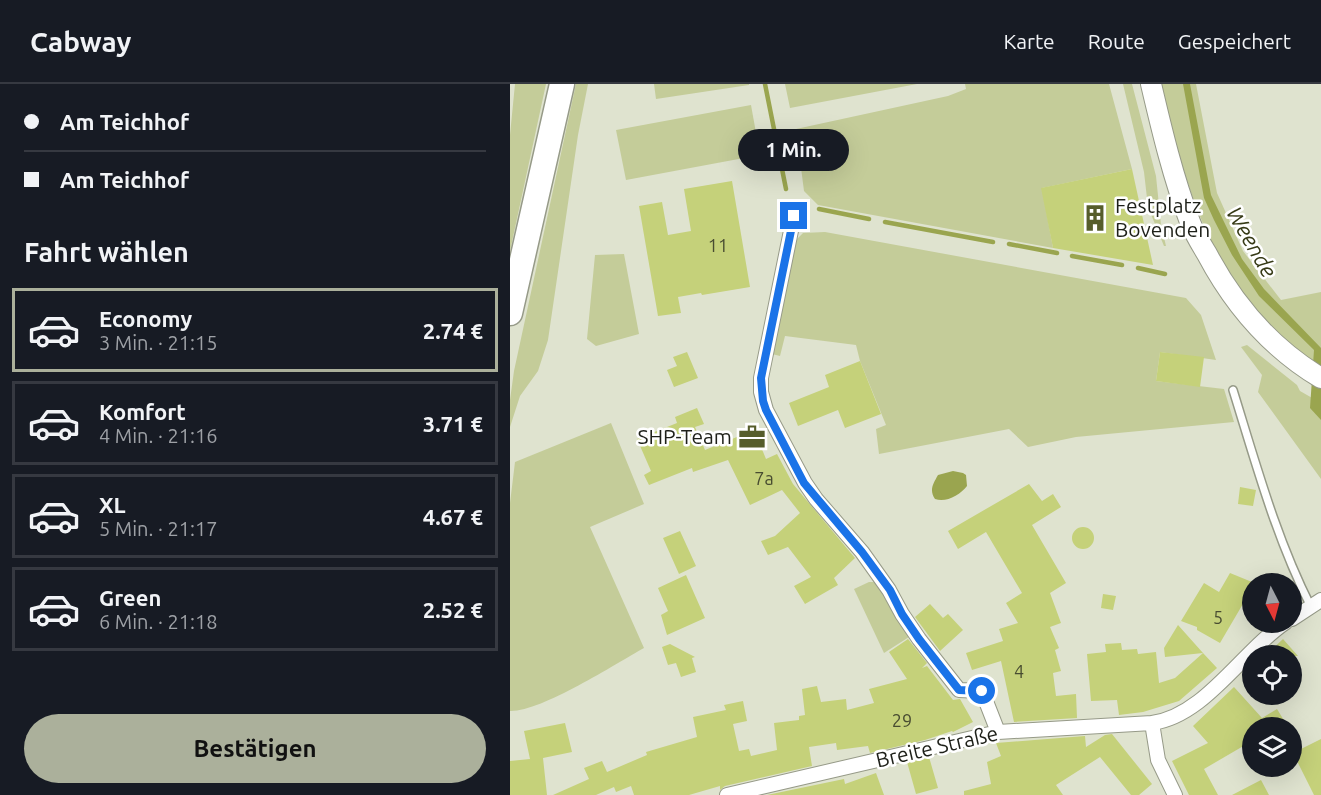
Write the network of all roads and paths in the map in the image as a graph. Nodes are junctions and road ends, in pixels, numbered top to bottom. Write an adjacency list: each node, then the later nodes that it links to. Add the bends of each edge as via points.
1 (562, 84): 4 (highway)
2 (1151, 84): 5 (main road, via 1170,162 1191,224 1218,274 1263,334)
3 (794, 216): 11 (street, via 761,378 766,410 816,499 862,552 919,639 959,690 982,691)
4 (510, 313)
5 (1321, 378)
6 (1233, 390): 7 (lane, via 1280,540 1293,572)
7 (1316, 603): 8 (street)
8 (1302, 612)
9 (1272, 633): 10 (street, Breite Straße, via 1190,708)
10 (1152, 723): 11 (street, Breite Straße); 12 (street, via 1158,760)
11 (998, 732): 13 (street, Breite Straße)
12 (1172, 794)
13 (727, 795)

